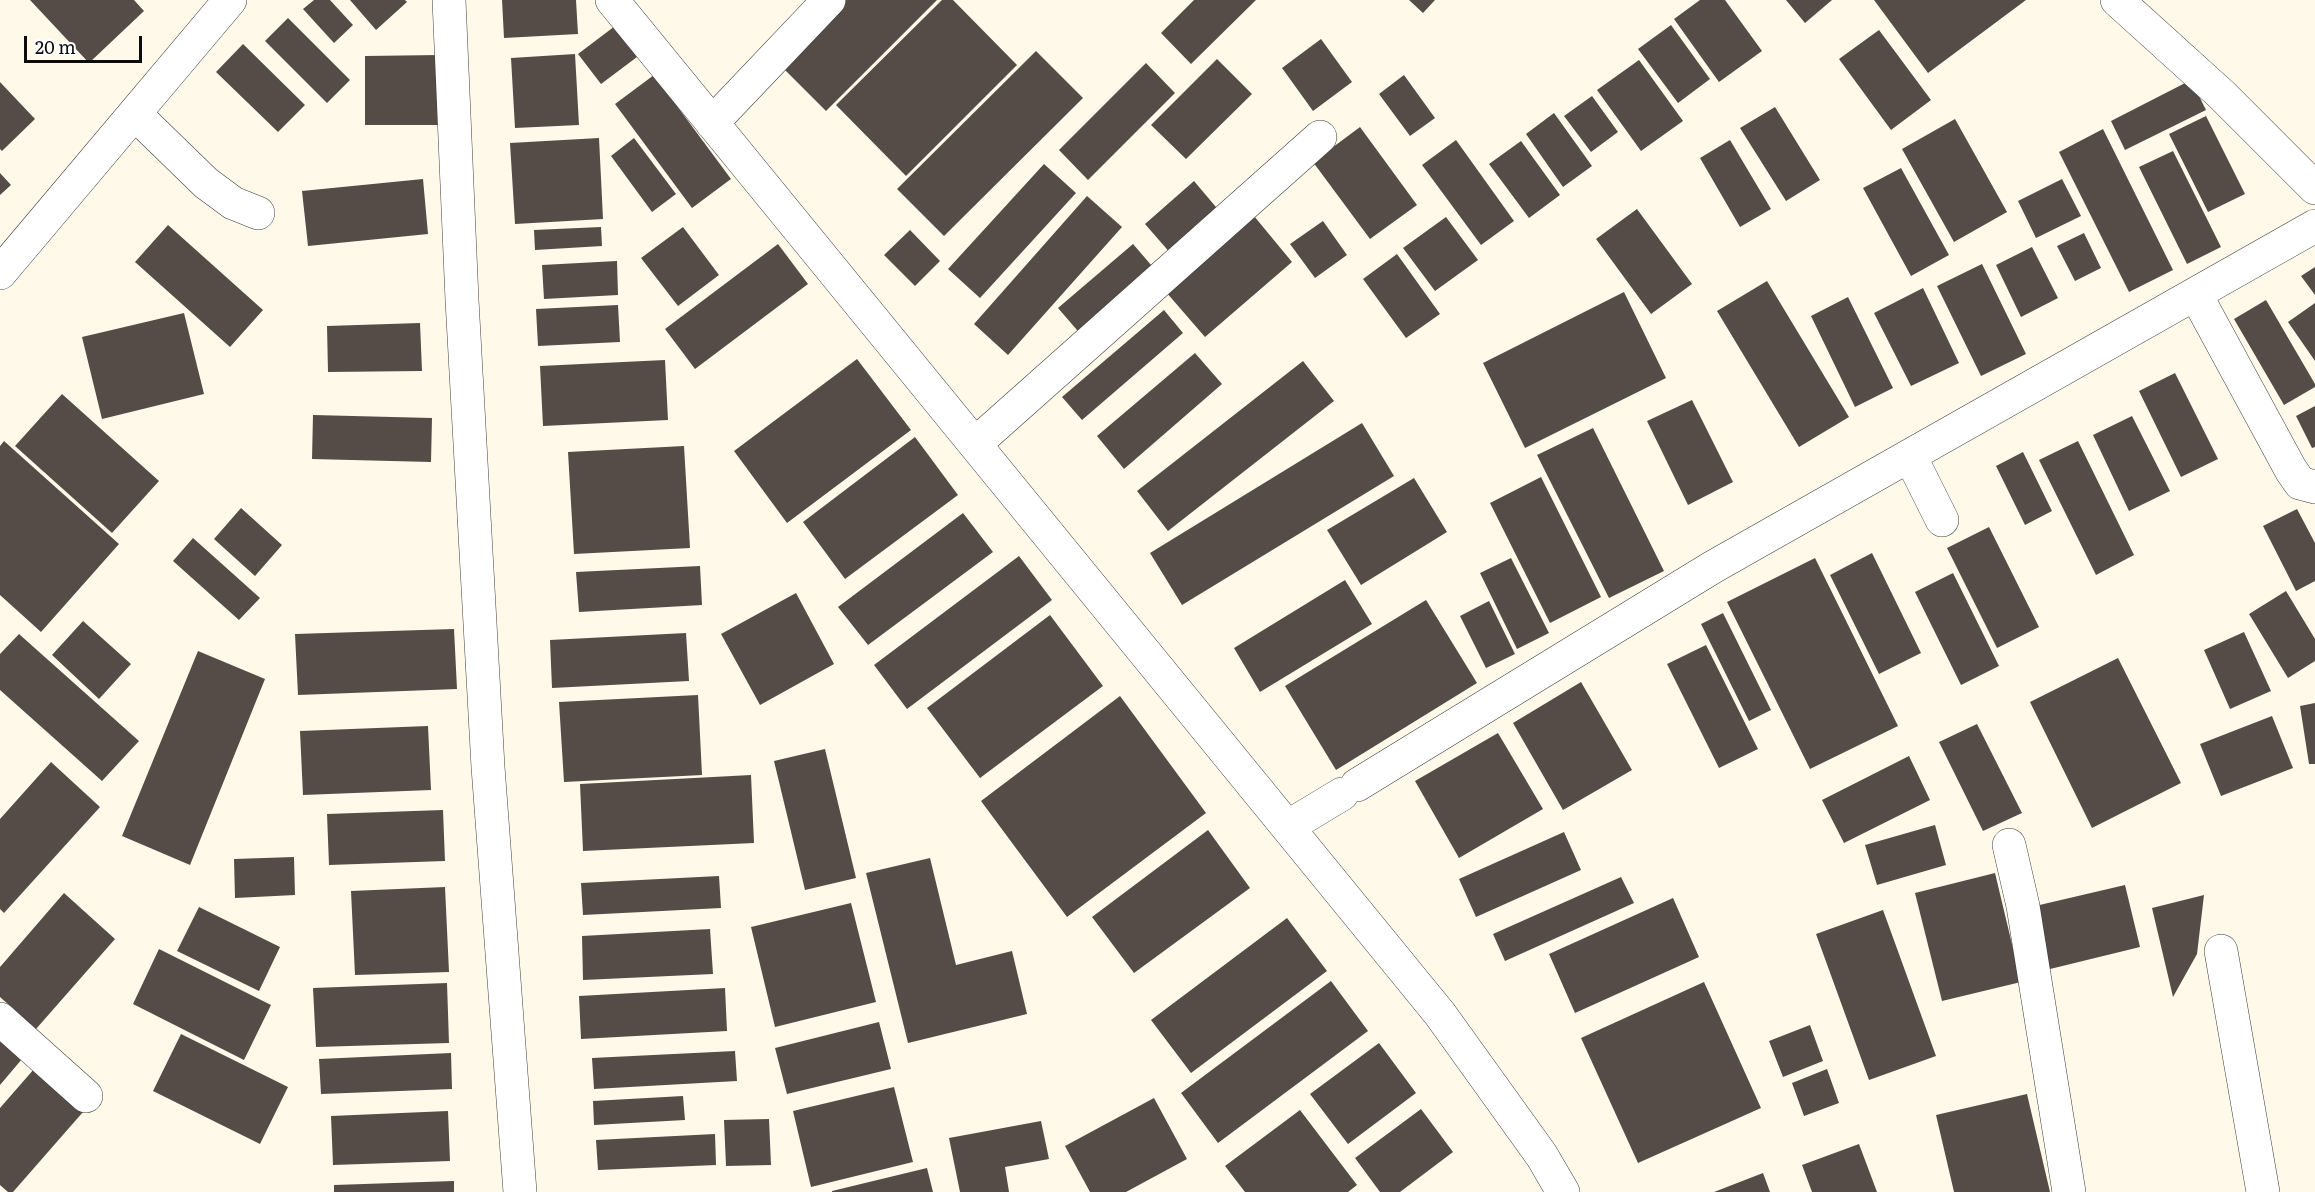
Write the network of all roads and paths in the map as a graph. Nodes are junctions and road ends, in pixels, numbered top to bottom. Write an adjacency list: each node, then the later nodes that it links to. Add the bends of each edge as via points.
1 (230, 0): 6 (street)
2 (449, 0): 23 (street, via 487,743)
3 (612, 0): 7 (street)
4 (829, 0): 7 (street)
5 (2117, 0): 9 (street, via 2222,95)
6 (135, 114): 10 (street, via 206,183 234,203); 12 (street)
7 (712, 123): 14 (street)
8 (1320, 137): 14 (street)
9 (2315, 188)
10 (258, 213)
11 (2315, 226): 13 (street)
12 (0, 273)
13 (2196, 295): 15 (street); 16 (street, via 2291,470 2300,483)
14 (975, 444): 18 (street)
15 (1910, 456): 17 (street); 18 (street, via 1713,567)
16 (2315, 487)
17 (1942, 520)
18 (1289, 826): 24 (street, via 1440,1014 1542,1156)
19 (2009, 845): 25 (street, via 2023,906)
20 (2221, 951): 26 (street)
21 (0, 1019): 22 (street)
22 (86, 1096)
23 (520, 1192)
24 (1563, 1192)
25 (2069, 1192)
26 (2264, 1192)

